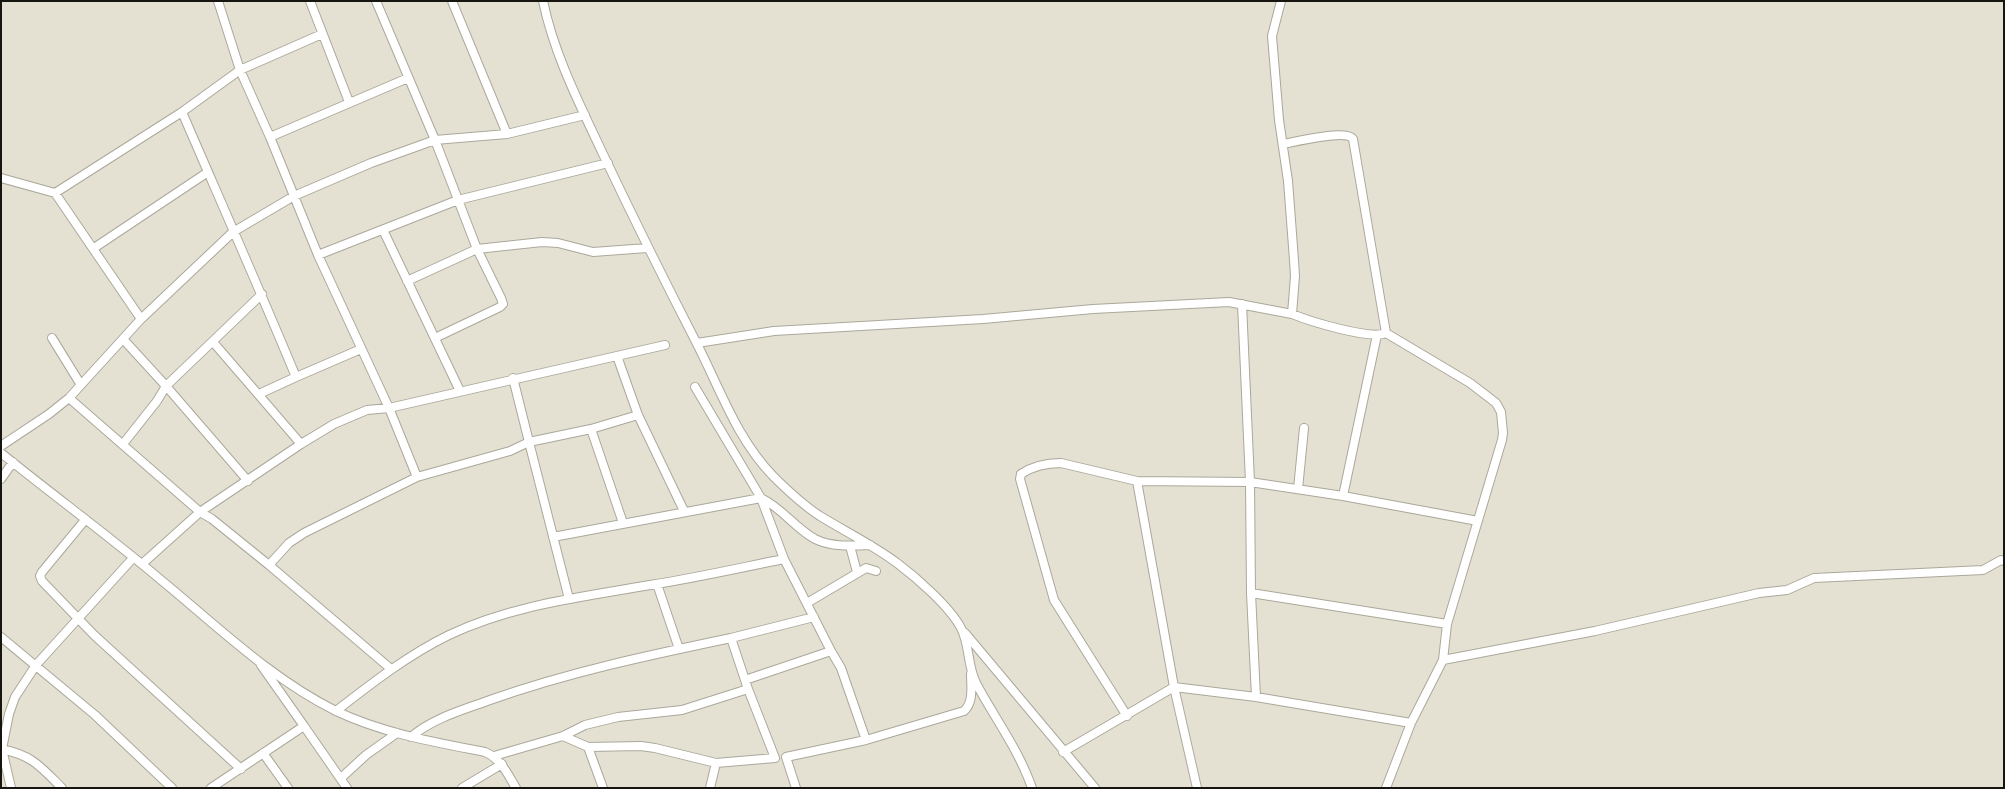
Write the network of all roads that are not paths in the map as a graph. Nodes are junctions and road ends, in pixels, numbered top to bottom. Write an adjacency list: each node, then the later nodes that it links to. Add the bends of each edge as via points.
1 (218, 1): 8 (street)
2 (310, 1): 7 (street)
3 (376, 1): 9 (street)
4 (452, 1): 13 (street)
5 (543, 1): 12 (street, via 555,47)
6 (1281, 1): 16 (street, via 1272,36)
7 (322, 34): 8 (street); 10 (street)
8 (240, 70): 11 (street); 14 (street)
9 (408, 78): 10 (street); 15 (street)
10 (350, 102): 14 (street)
11 (182, 112): 18 (street); 20 (street)
12 (585, 115): 13 (street); 17 (street)
13 (507, 134): 15 (street)
14 (270, 137): 21 (street)
15 (434, 140): 21 (street); 22 (street)
16 (1283, 144): 32 (street, via 1295,276); 34 (street, via 1347,135 1353,139)
17 (608, 163): 22 (street); 26 (street)
18 (208, 172): 24 (street); 25 (street)
19 (1, 178): 20 (street)
20 (55, 193): 25 (street)
21 (294, 196): 24 (street); 28 (street)
22 (458, 200): 23 (street); 27 (street)
23 (383, 230): 28 (street); 29 (street)
24 (233, 232): 30 (street); 33 (street)
25 (94, 248): 33 (street)
26 (647, 248): 27 (street, via 593,252 542,242); 40 (street)
27 (477, 249): 29 (street); 37 (street, via 503,304)
28 (318, 255): 42 (street)
29 (407, 281): 37 (street)
30 (262, 294): 39 (street); 44 (street)
31 (1242, 304): 32 (street); 40 (street, via 1093,309 774,332); 68 (street)
32 (1292, 314): 35 (street, via 1311,322)
33 (141, 319): 38 (street)
34 (1386, 333): 35 (street); 75 (street, via 1470,382 1496,402 1501,412 1503,433)
35 (1377, 335): 70 (street)
36 (52, 338): 46 (street)
37 (435, 338): 49 (street)
38 (123, 339): 46 (street); 47 (street)
39 (213, 342): 47 (street); 50 (street)
40 (697, 343): 78 (street, via 736,424 768,470 817,514)
41 (665, 345): 43 (street)
42 (361, 349): 44 (street); 52 (street)
43 (617, 356): 45 (street); 53 (street)
44 (296, 377): 50 (street)
45 (513, 378): 49 (street); 56 (street)
46 (81, 385): 51 (street)
47 (166, 386): 57 (street, via 158,401); 66 (street)
48 (695, 387): 71 (street)
49 (460, 391): 52 (street)
50 (259, 394): 58 (street)
51 (69, 398): 57 (street); 59 (street)
52 (389, 408): 58 (street, via 367,410 334,424); 64 (street)
53 (638, 415): 55 (street); 72 (street)
54 (1304, 428): 69 (street)
55 (591, 429): 56 (street); 76 (street)
56 (530, 442): 60 (street); 61 (street)
57 (123, 444): 73 (street)
58 (301, 444): 66 (street)
59 (1, 446)
60 (515, 449): 61 (street); 64 (street)
61 (531, 452): 77 (street)
62 (1, 453): 63 (street)
63 (13, 462): 65 (street); 74 (street)
64 (417, 477): 84 (street, via 299,536)
65 (1, 479)
66 (248, 480): 73 (street)
67 (1137, 481): 68 (street); 105 (street); 109 (street, via 1061,462 1029,469 1020,480 1054,600)
68 (1250, 482): 69 (street); 88 (street)
69 (1298, 489): 70 (street)
70 (1343, 496): 75 (street)
71 (761, 498): 72 (street); 79 (street, via 776,506 816,539); 81 (street)
72 (684, 511): 76 (street)
73 (200, 512): 83 (street); 84 (street)
74 (84, 520): 80 (street); 92 (street, via 40,576)
75 (1478, 521): 93 (street)
76 (623, 523): 77 (street)
77 (553, 537): 89 (street)
78 (870, 545): 79 (street); 94 (street, via 922,584)
79 (850, 546): 86 (street)
80 (132, 558): 83 (street); 92 (street)
81 (784, 559): 87 (street); 90 (street)
82 (2004, 561): 100 (street, via 1983,570 1814,578 1787,590 1759,593 1595,632)
83 (142, 564): 99 (street)
84 (269, 565): 102 (street)
85 (876, 571): 86 (street, via 866,568)
86 (857, 572): 90 (street)
87 (657, 584): 89 (street); 97 (street)
88 (1251, 593): 93 (street); 107 (street)
89 (569, 599): 102 (street, via 536,605 481,622 449,635)
90 (807, 603): 91 (street)
91 (814, 616): 96 (street); 98 (street)
92 (77, 617): 101 (street); 125 (street)
93 (1447, 624): 100 (street)
94 (960, 627): 103 (street); 118 (street)
95 (1, 638): 101 (street)
96 (731, 638): 97 (street); 104 (street)
97 (679, 649): 114 (street, via 533,685 433,722)
98 (831, 650): 104 (street); 115 (street, via 841,668)
99 (258, 660): 108 (street); 111 (street)
100 (1443, 660): 110 (street)
101 (36, 664): 117 (street, via 15,697); 129 (street)
102 (391, 669): 108 (street)
103 (971, 672): 115 (street, via 970,700 964,710); 138 (street, via 1012,741)
104 (746, 680): 106 (street)
105 (1174, 687): 107 (street); 109 (street); 140 (street)
106 (748, 689): 113 (street, via 682,710 630,715 585,726); 122 (street)
107 (1256, 697): 110 (street)
108 (336, 711): 112 (street)
109 (1127, 716): 118 (street)
110 (1411, 722): 141 (street)
111 (304, 726): 119 (street); 126 (street)
112 (398, 733): 114 (street); 126 (street, via 366,755)
113 (563, 736): 116 (street); 120 (street)
114 (411, 737): 120 (street)
115 (866, 740): 121 (street)
116 (588, 747): 123 (street, via 648,747); 135 (street)
117 (2, 749): 127 (street); 128 (street, via 28,756)
118 (1063, 752): 139 (street)
119 (263, 753): 125 (street); 131 (street)
120 (494, 756): 124 (street)
121 (786, 757): 122 (street); 137 (street)
122 (775, 758): 123 (street)
123 (716, 763): 136 (street)
124 (502, 764): 133 (street); 134 (street)
125 (241, 769): 130 (street)
126 (341, 778): 132 (street)
127 (11, 788)
128 (62, 788)
129 (172, 788)
130 (211, 788)
131 (288, 788)
132 (347, 788)
133 (462, 788)
134 (516, 788)
135 (603, 788)
136 (710, 788)
137 (796, 788)
138 (1032, 788)
139 (1095, 788)
140 (1197, 788)
141 (1386, 788)

